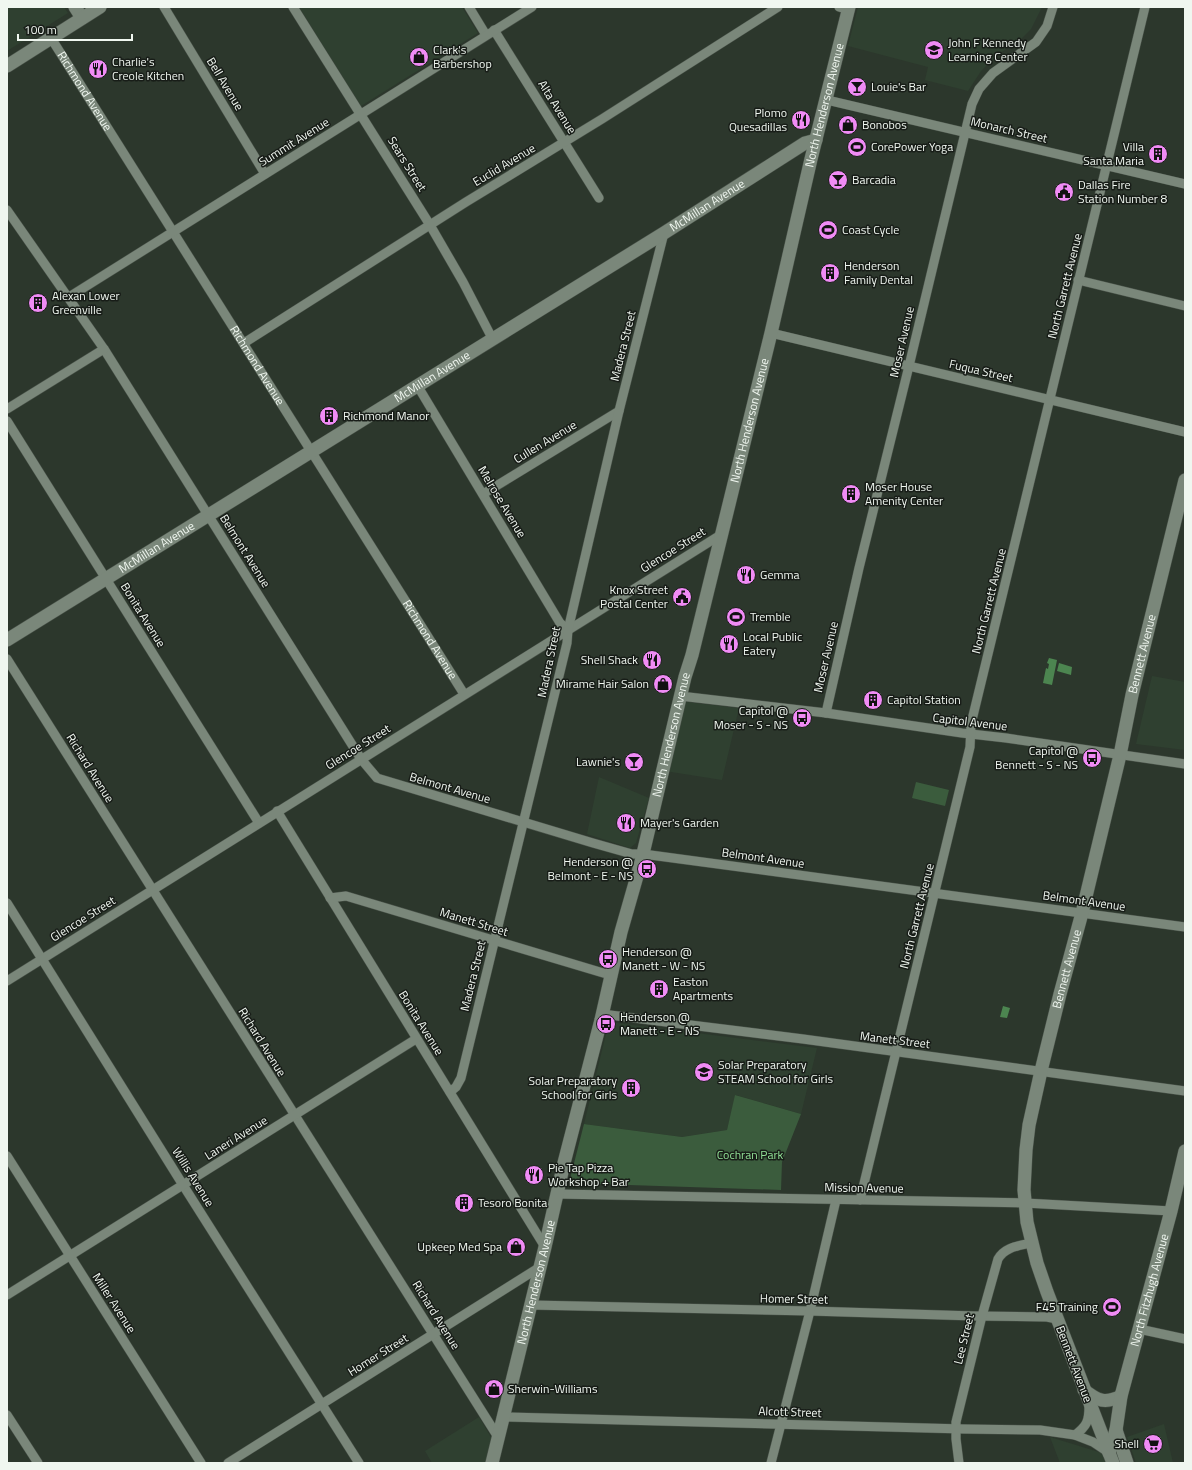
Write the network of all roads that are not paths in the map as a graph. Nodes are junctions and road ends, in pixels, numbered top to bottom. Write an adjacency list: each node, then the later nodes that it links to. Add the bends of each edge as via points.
1 (75, 7): 11 (street)
2 (100, 7): 11 (street)
3 (164, 7): 21 (street, Bell Avenue)
4 (293, 7): 16 (street, Sears Street)
5 (469, 7): 12 (street, Alta Avenue)
6 (532, 7): 12 (street, Summit Avenue)
7 (778, 7): 19 (street, Euclid Avenue)
8 (1054, 7): 17 (street, Moser Avenue, via 1047,26 1036,42 993,73 979,89 972,104)
9 (1145, 7): 20 (street, North Garrett Avenue)
10 (846, 8): 15 (street, North Henderson Avenue)
11 (82, 18): 13 (street)
12 (490, 32): 16 (street, Summit Avenue); 19 (street, Alta Avenue)
13 (51, 38): 14 (street); 26 (street, Richmond Avenue)
14 (7, 66)
15 (827, 100): 17 (street, Monarch Street); 18 (street, North Henderson Avenue)
16 (361, 114): 21 (street, Summit Avenue); 25 (street, Sears Street)
17 (966, 132): 20 (street, Monarch Street); 35 (street, Moser Avenue)
18 (816, 140): 27 (street, McMillan Avenue, via 805,143); 31 (street, North Henderson Avenue)
19 (565, 142): 23 (street, Alta Avenue); 25 (street, Euclid Avenue)
20 (1106, 165): 22 (street, Monarch Street); 28 (street, North Garrett Avenue)
21 (265, 174): 26 (street, Summit Avenue)
22 (1185, 184)
23 (599, 198)
24 (7, 210): 29 (street, Belmont Avenue)
25 (430, 225): 32 (street, Sears Street); 33 (street, Euclid Avenue)
26 (173, 232): 29 (street, Summit Avenue); 33 (street, Richmond Avenue)
27 (664, 233): 32 (street, McMillan Avenue); 39 (street, Madera Street)
28 (1078, 280): 30 (street); 37 (street, North Garrett Avenue)
29 (69, 297): 34 (street, Belmont Avenue)
30 (1185, 306)
31 (771, 333): 35 (street, Fuqua Street); 46 (street, North Henderson Avenue)
32 (492, 338): 36 (street, McMillan Avenue)
33 (244, 343): 42 (street, Richmond Avenue)
34 (104, 349): 38 (street); 45 (street, Belmont Avenue)
35 (909, 366): 37 (street, Fuqua Street); 53 (street, Moser Avenue)
36 (417, 385): 42 (street, McMillan Avenue); 44 (street, Melrose Avenue)
37 (1049, 400): 41 (street, Fuqua Street); 54 (street, North Garrett Avenue)
38 (7, 409)
39 (619, 411): 44 (street, Cullen Avenue); 48 (street, Madera Street)
40 (7, 421): 47 (street, Bonita Avenue)
41 (1185, 432)
42 (312, 451): 45 (street, McMillan Avenue); 51 (street, Richmond Avenue)
43 (1185, 480): 55 (street, Bennett Avenue, via 1132,695)
44 (483, 494): 48 (street, Melrose Avenue, via 560,622)
45 (208, 516): 47 (street, McMillan Avenue); 56 (street, Belmont Avenue)
46 (722, 534): 48 (street, Glencoe Street); 52 (street, North Henderson Avenue)
47 (106, 579): 49 (street, McMillan Avenue); 60 (street, Bonita Avenue)
48 (568, 630): 51 (street, Glencoe Street); 59 (street, Madera Street)
49 (7, 640)
50 (7, 659): 62 (street, Richard Avenue)
51 (464, 694): 56 (street, Glencoe Street)
52 (680, 696): 53 (street, Capitol Avenue); 61 (street, North Henderson Avenue)
53 (826, 713): 54 (street, Capitol Avenue)
54 (970, 734): 55 (street, Capitol Avenue); 63 (street, North Garrett Avenue, via 970,747)
55 (1120, 755): 57 (street, Capitol Avenue); 66 (street, Bennett Avenue)
56 (361, 759): 58 (street, Glencoe Street); 59 (street, Belmont Avenue, via 377,778)
57 (1185, 764)
58 (277, 811): 60 (street, Glencoe Street); 64 (street, Bonita Avenue)
59 (524, 822): 61 (street, Belmont Avenue, via 632,854); 68 (street, Madera Street)
60 (259, 823): 62 (street, Glencoe Street)
61 (643, 854): 63 (street, Belmont Avenue); 70 (street, North Henderson Avenue)
62 (153, 890): 69 (street, Glencoe Street); 78 (street, Richard Avenue)
63 (935, 893): 66 (street, Belmont Avenue); 74 (street, North Garrett Avenue)
64 (330, 898): 68 (street, Manett Street, via 346,896); 73 (street, Bonita Avenue)
65 (7, 903): 69 (street, Willis Avenue)
66 (1082, 913): 67 (street, Belmont Avenue); 75 (street, Bennett Avenue)
67 (1185, 927)
68 (494, 940): 70 (street, Manett Street); 77 (street, Madera Street, via 461,1078)
69 (42, 959): 71 (street, Glencoe Street); 81 (street, Willis Avenue)
70 (610, 974): 72 (street, North Henderson Avenue)
71 (7, 981)
72 (602, 1014): 74 (street, Manett Street); 82 (street, North Henderson Avenue)
73 (416, 1039): 77 (street, Bonita Avenue); 78 (street, Laneri Avenue)
74 (895, 1052): 75 (street, Manett Street); 84 (street, North Garrett Avenue)
75 (1041, 1071): 76 (street, Manett Street); 85 (street, Bennett Avenue, via 1029,1125)
76 (1185, 1091)
77 (450, 1092): 88 (street, Bonita Avenue)
78 (294, 1116): 81 (street, Laneri Avenue); 97 (street, Richard Avenue)
79 (1185, 1152): 86 (street, North Fitzhugh Avenue)
80 (7, 1156): 89 (street, Miller Avenue)
81 (183, 1185): 89 (street, Laneri Avenue); 102 (street, Willis Avenue)
82 (557, 1194): 83 (street, Mission Avenue); 88 (street, North Henderson Avenue)
83 (836, 1200): 84 (street, Mission Avenue); 93 (street)
84 (860, 1200): 85 (street, Mission Avenue)
85 (1025, 1203): 86 (street, Mission Avenue); 87 (street, Bennett Avenue)
86 (1171, 1211): 96 (street, North Fitzhugh Avenue)
87 (1031, 1243): 94 (street, Lee Street, via 1001,1253); 95 (street, Bennett Avenue)
88 (545, 1248): 90 (street, North Henderson Avenue)
89 (70, 1256): 91 (street, Laneri Avenue); 112 (street, Miller Avenue)
90 (540, 1267): 92 (street, North Henderson Avenue); 97 (street, Homer Street)
91 (7, 1295)
92 (531, 1305): 93 (street, Homer Street); 104 (street, North Henderson Avenue)
93 (810, 1311): 94 (street, Homer Street); 105 (street)
94 (982, 1316): 95 (street, Homer Street); 106 (street, Lee Street)
95 (1057, 1319): 99 (street, Bennett Avenue)
96 (1139, 1329): 98 (street); 100 (street, North Fitzhugh Avenue)
97 (434, 1334): 102 (street, Homer Street); 109 (street, Richard Avenue)
98 (1185, 1340)
99 (1084, 1390): 100 (street, via 1097,1400 1113,1400); 101 (street, Bennett Avenue)
100 (1121, 1396): 107 (street, North Fitzhugh Avenue)
101 (1089, 1404): 108 (street, via 1087,1422); 110 (street, Bennett Avenue)
102 (322, 1405): 113 (street, Homer Street); 114 (street, Willis Avenue)
103 (7, 1415): 111 (street)
104 (504, 1417): 105 (street, Alcott Street); 109 (street, North Henderson Avenue)
105 (780, 1424): 106 (street, Alcott Street); 116 (street)
106 (956, 1429): 108 (street, Alcott Street, via 1040,1430); 117 (street, Lee Street)
107 (1116, 1430): 110 (street, North Fitzhugh Avenue); 118 (street, North Fitzhugh Avenue)
108 (1075, 1435): 110 (street, Alcott Street, via 1094,1442)
109 (498, 1437): 115 (street, North Henderson Avenue)
110 (1111, 1458)
111 (38, 1463)
112 (201, 1463)
113 (228, 1463)
114 (359, 1463)
115 (492, 1463)
116 (771, 1463)
117 (959, 1463)
118 (1127, 1463)

